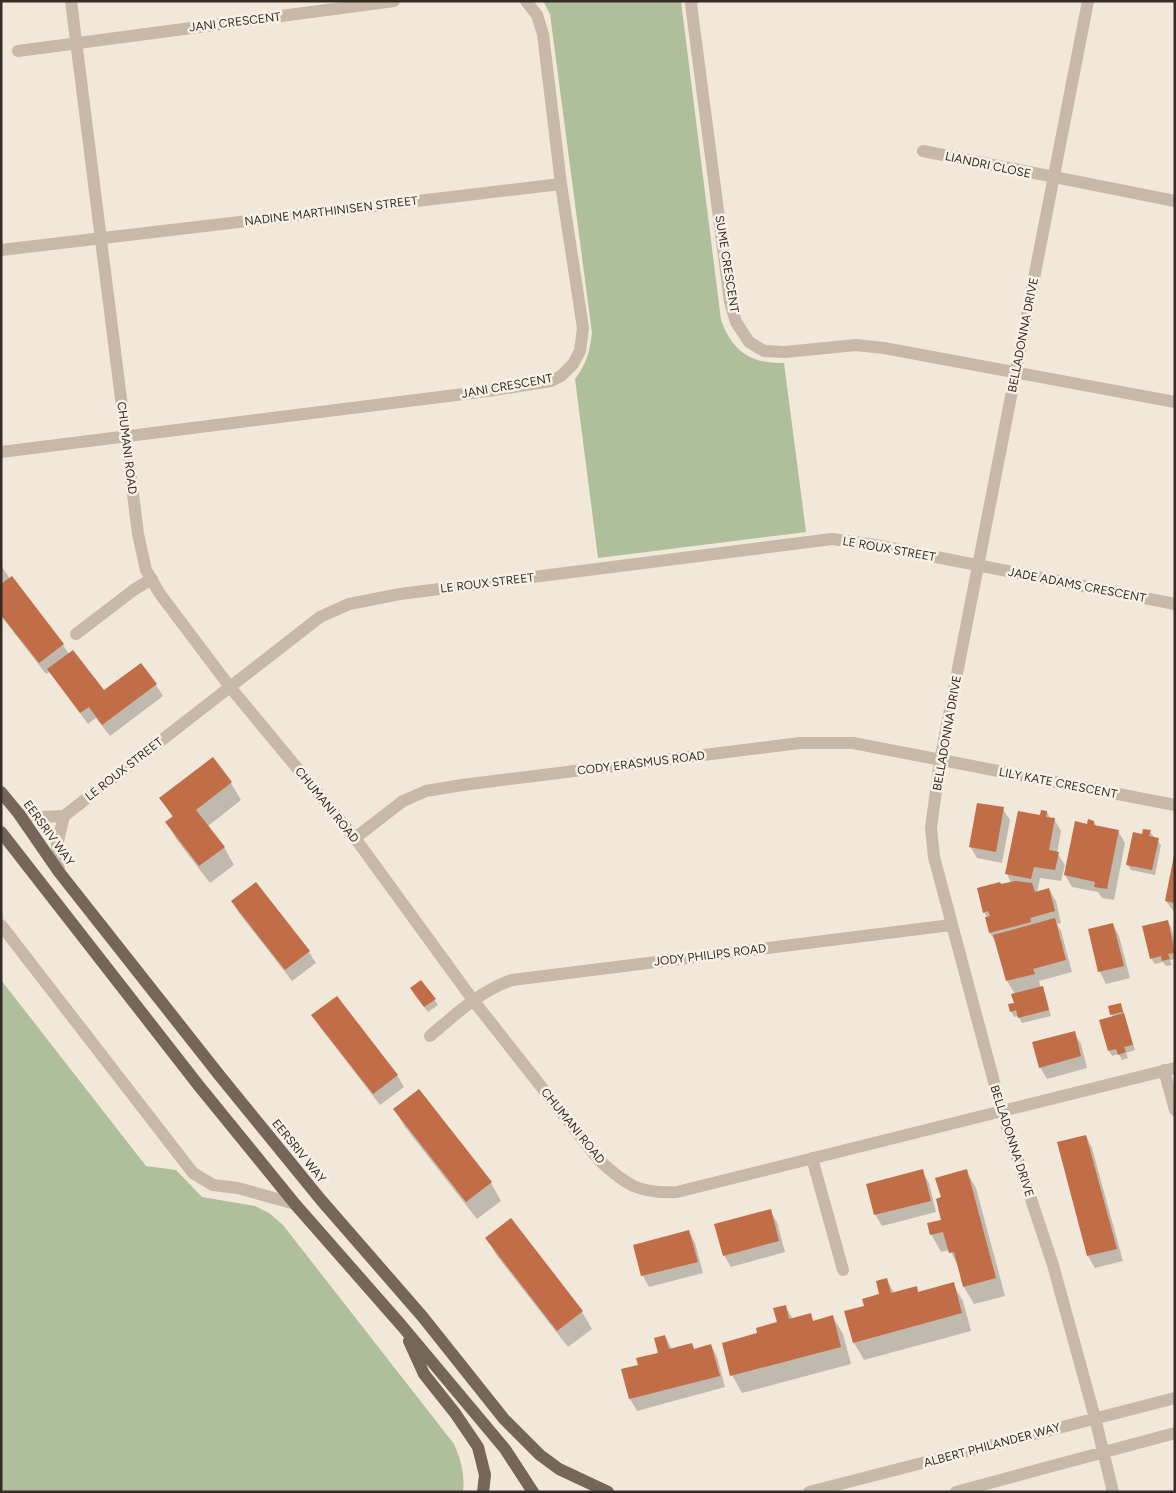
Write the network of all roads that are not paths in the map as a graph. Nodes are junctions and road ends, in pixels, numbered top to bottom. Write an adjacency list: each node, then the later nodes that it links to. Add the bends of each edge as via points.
1 (71, 1): 6 (street, CHUMANI ROAD)
2 (394, 1): 6 (street, JANI CRESCENT)
3 (526, 1): 10 (street, JANI CRESCENT, via 537,15 543,34)
4 (692, 1): 14 (street, SUME CRESCENT, via 730,302 736,322 749,342 764,351 785,352 856,344)
5 (1088, 1): 9 (street, BELLADONNA DRIVE)
6 (76, 43): 7 (street, JANI CRESCENT); 12 (street, CHUMANI ROAD)
7 (18, 51)
8 (923, 151): 9 (street, LIANDRI CLOSE)
9 (1054, 178): 11 (street, LIANDRI CLOSE); 14 (street, BELLADONNA DRIVE)
10 (561, 184): 12 (street, NADINE MARTHINISEN STREET); 16 (street, JANI CRESCENT, via 583,328 580,351 561,376 552,381 488,391)
11 (1175, 201)
12 (100, 238): 13 (street, NADINE MARTHINISEN STREET); 16 (street, CHUMANI ROAD)
13 (1, 250)
14 (1016, 372): 15 (street); 18 (street, BELLADONNA DRIVE)
15 (1175, 402)
16 (126, 437): 17 (street, JANI CRESCENT); 19 (street, CHUMANI ROAD, via 138,534 146,570)
17 (1, 452)
18 (978, 566): 20 (street, JADE ADAMS CRESCENT); 22 (street, LE ROUX STREET, via 832,539 400,594 349,604 320,617); 23 (street, BELLADONNA DRIVE)
19 (152, 579): 21 (street); 22 (street, CHUMANI ROAD)
20 (1175, 604)
21 (76, 634)
22 (230, 687): 27 (street, LE ROUX STREET); 29 (street, CHUMANI ROAD)
23 (940, 761): 25 (street, LILY KATE CRESCENT); 29 (street, CODY ERASMUS ROAD, via 853,743 800,743 462,785 426,791 403,801); 32 (street, BELLADONNA DRIVE, via 931,828 934,857)
24 (1, 792): 26 (main road, EERSRIV WAY)
25 (1175, 805)
26 (19, 814): 27 (street); 30 (main road, EERSRIV WAY)
27 (64, 816): 30 (street, via 57,845)
28 (1, 832): 39 (main road)
29 (356, 838): 33 (street, CHUMANI ROAD)
30 (59, 872): 48 (main road, EERSRIV WAY, via 220,1076 321,1200 422,1316 504,1419 559,1469)
31 (1, 925): 39 (street, via 193,1173 213,1185 238,1188)
32 (951, 925): 33 (street, JODY PHILIPS ROAD, via 512,980); 37 (street, BELLADONNA DRIVE)
33 (473, 1000): 34 (street, JODY PHILIPS ROAD); 38 (street, CHUMANI ROAD, via 599,1160 620,1179 639,1190 676,1192)
34 (430, 1036)
35 (1169, 1069): 36 (street); 37 (street)
36 (1175, 1110)
37 (1002, 1112): 38 (street, CHUMANI ROAD); 43 (street, BELLADONNA DRIVE, via 1053,1265)
38 (812, 1158): 40 (street)
39 (295, 1204): 41 (main road)
40 (843, 1270)
41 (402, 1326): 46 (main road, via 424,1374 478,1447 484,1476); 47 (main road, via 505,1449)
42 (1175, 1398): 43 (street, ALBERT PHILANDER WAY)
43 (1095, 1418): 45 (street, BELLADONNA DRIVE); 49 (street, ALBERT PHILANDER WAY)
44 (1175, 1433): 45 (street)
45 (1104, 1452): 50 (street); 51 (street, BELLADONNA DRIVE)
46 (483, 1492)
47 (532, 1492)
48 (608, 1492)
49 (809, 1492)
50 (956, 1492)
51 (1113, 1492)

